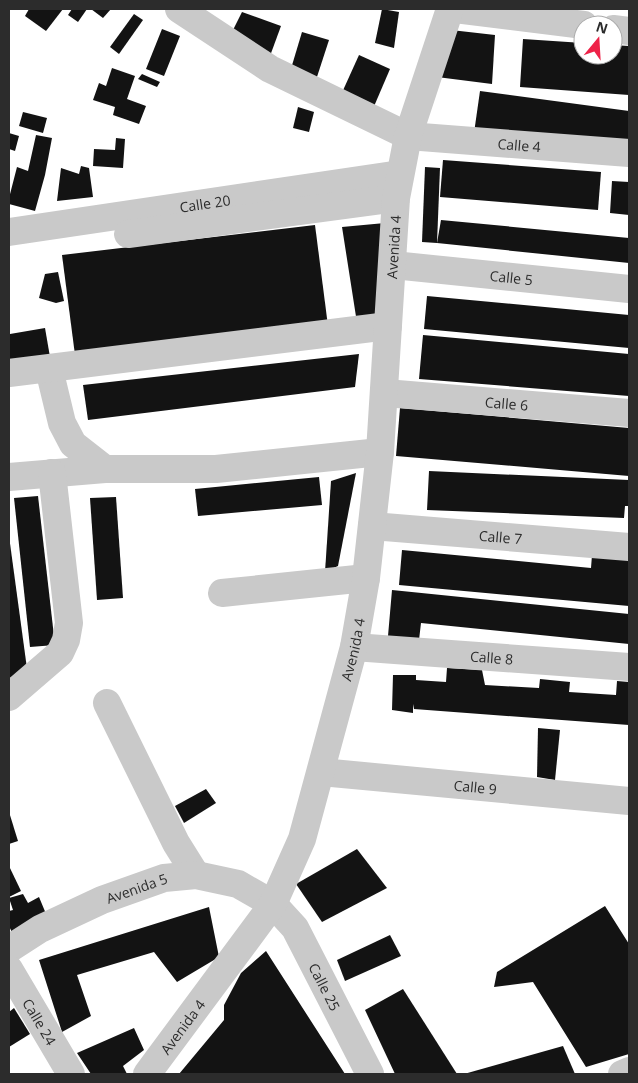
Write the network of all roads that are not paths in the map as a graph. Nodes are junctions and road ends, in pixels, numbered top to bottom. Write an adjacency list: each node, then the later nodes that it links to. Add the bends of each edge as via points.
1 (179, 9): 5 (street, via 270,69)
2 (450, 9): 5 (street, Avenida 4)
3 (455, 9): 4 (street)
4 (573, 24)
5 (408, 136): 6 (street, Calle 4); 7 (street, Avenida 4)
6 (629, 153)
7 (398, 186): 8 (street, Calle 20); 9 (street, Avenida 4)
8 (12, 233)
9 (393, 265): 10 (street, Calle 5); 11 (street, Avenida 4)
10 (629, 288)
11 (388, 326): 12 (street); 14 (street, Avenida 4)
12 (49, 369): 13 (street); 17 (street, via 62,424 73,444)
13 (9, 373)
14 (384, 393): 15 (street, Calle 6); 16 (street, Avenida 4)
15 (629, 413)
16 (380, 452): 17 (street, via 216,469); 20 (street, Avenida 4)
17 (105, 469): 18 (street)
18 (52, 473): 19 (street); 26 (street, via 69,624 66,640 60,653)
19 (9, 477)
20 (372, 526): 21 (street, Calle 7); 22 (street, Avenida 4)
21 (629, 547)
22 (366, 578): 23 (street); 24 (street, Avenida 4)
23 (222, 593)
24 (354, 647): 25 (street, Calle 8); 28 (street, Avenida 4)
25 (629, 667)
26 (9, 697)
27 (107, 703): 30 (street, via 176,844)
28 (321, 772): 29 (street, Calle 9); 31 (street, Avenida 4, via 302,839)
29 (629, 801)
30 (196, 876): 31 (street, Avenida 5, via 238,884); 32 (street, Avenida 5, via 164,878 102,900 40,929)
31 (273, 904): 36 (street, Avenida 4); 37 (street, Calle 25, via 295,928)
32 (9, 949)
33 (9, 968): 35 (street, Calle 24)
34 (629, 1071): 38 (street)
35 (71, 1074)
36 (147, 1074)
37 (370, 1074)
38 (622, 1074)

